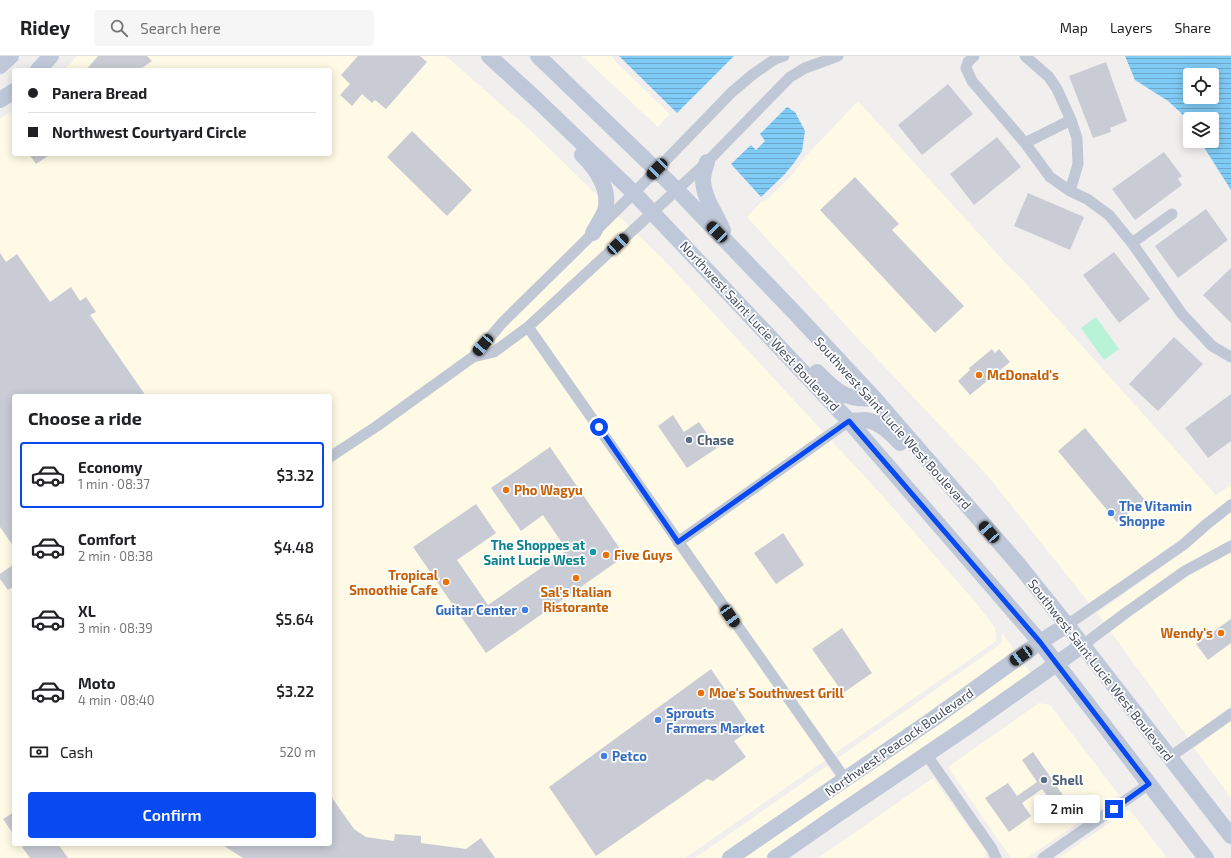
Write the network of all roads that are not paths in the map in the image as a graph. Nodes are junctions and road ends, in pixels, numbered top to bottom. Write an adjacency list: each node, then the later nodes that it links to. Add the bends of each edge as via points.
1 (11, 56): 9 (main road)
2 (51, 56): 10 (main road)
3 (489, 56): 11 (main road, Northwest Saint Lucie West Boulevard)
4 (538, 56): 17 (main road, Southwest Saint Lucie West Boulevard)
5 (784, 56): 17 (street, via 752,75 732,92)
6 (838, 56): 16 (street, via 805,68 790,77)
7 (974, 56): 15 (street, via 966,68 972,81)
8 (1025, 56): 14 (street, via 1049,77)
9 (0, 66)
10 (40, 68)
11 (521, 85): 20 (main road, Northwest Saint Lucie West Boulevard); 23 (main road, via 539,113 589,162 603,186 606,202)
12 (12, 92): 13 (main road)
13 (0, 100)
14 (1071, 120): 15 (street); 19 (street, via 1077,138 1078,164)
15 (1025, 143): 19 (street, via 1050,177)
16 (707, 162): 18 (street); 24 (main road, via 703,180 706,194)
17 (657, 169): 18 (main road, Southwest Saint Lucie West Boulevard); 20 (street)
18 (677, 190): 21 (street); 24 (main road, Southwest Saint Lucie West Boulevard)
19 (1070, 191): 25 (street, via 1109,214)
20 (634, 192): 21 (main road, Northwest Saint Lucie West Boulevard); 23 (street)
21 (652, 212): 26 (main road, Northwest Saint Lucie West Boulevard); 27 (street)
22 (1172, 214): 25 (street)
23 (593, 233): 28 (street, via 503,322)
24 (727, 242): 30 (main road, Southwest Saint Lucie West Boulevard)
25 (1132, 243): 29 (street, via 1182,314 1212,346)
26 (696, 259): 30 (main road, via 715,264 839,393 853,398); 31 (main road, Northwest Saint Lucie West Boulevard)
27 (528, 327): 28 (street, via 494,352); 34 (street)
28 (473, 357): 32 (street, via 377,426)
29 (1231, 357)
30 (874, 398): 36 (main road, Southwest Saint Lucie West Boulevard)
31 (849, 421): 34 (street); 36 (main road, via 866,420 885,428 996,553); 38 (main road, Northwest Saint Lucie West Boulevard)
32 (332, 455)
33 (1231, 505): 37 (street, via 1183,545)
34 (678, 542): 44 (street)
35 (1231, 546): 39 (street, via 1185,571)
36 (1018, 564): 37 (main road, Southwest Saint Lucie West Boulevard)
37 (1068, 625): 38 (main road, Northwest Peacock Boulevard); 39 (main road, Southwest Saint Lucie West Boulevard)
38 (1040, 642): 40 (main road, Northwest Saint Lucie West Boulevard); 44 (main road, Northwest Peacock Boulevard)
39 (1083, 645): 40 (main road, Northwest Peacock Boulevard); 43 (main road, Southwest Saint Lucie West Boulevard)
40 (1056, 663): 42 (main road, Northwest Peacock Boulevard); 45 (main road, Northwest Saint Lucie West Boulevard)
41 (1231, 714): 43 (street)
42 (926, 754): 48 (main road, Northwest Peacock Boulevard); 49 (street)
43 (1170, 758): 46 (main road, Southwest Saint Lucie West Boulevard)
44 (845, 779): 47 (main road, Northwest Peacock Boulevard)
45 (1149, 784): 50 (street); 51 (main road, Northwest Saint Lucie West Boulevard)
46 (1231, 836)
47 (730, 858)
48 (775, 858)
49 (996, 858)
50 (1043, 858)
51 (1206, 858)

